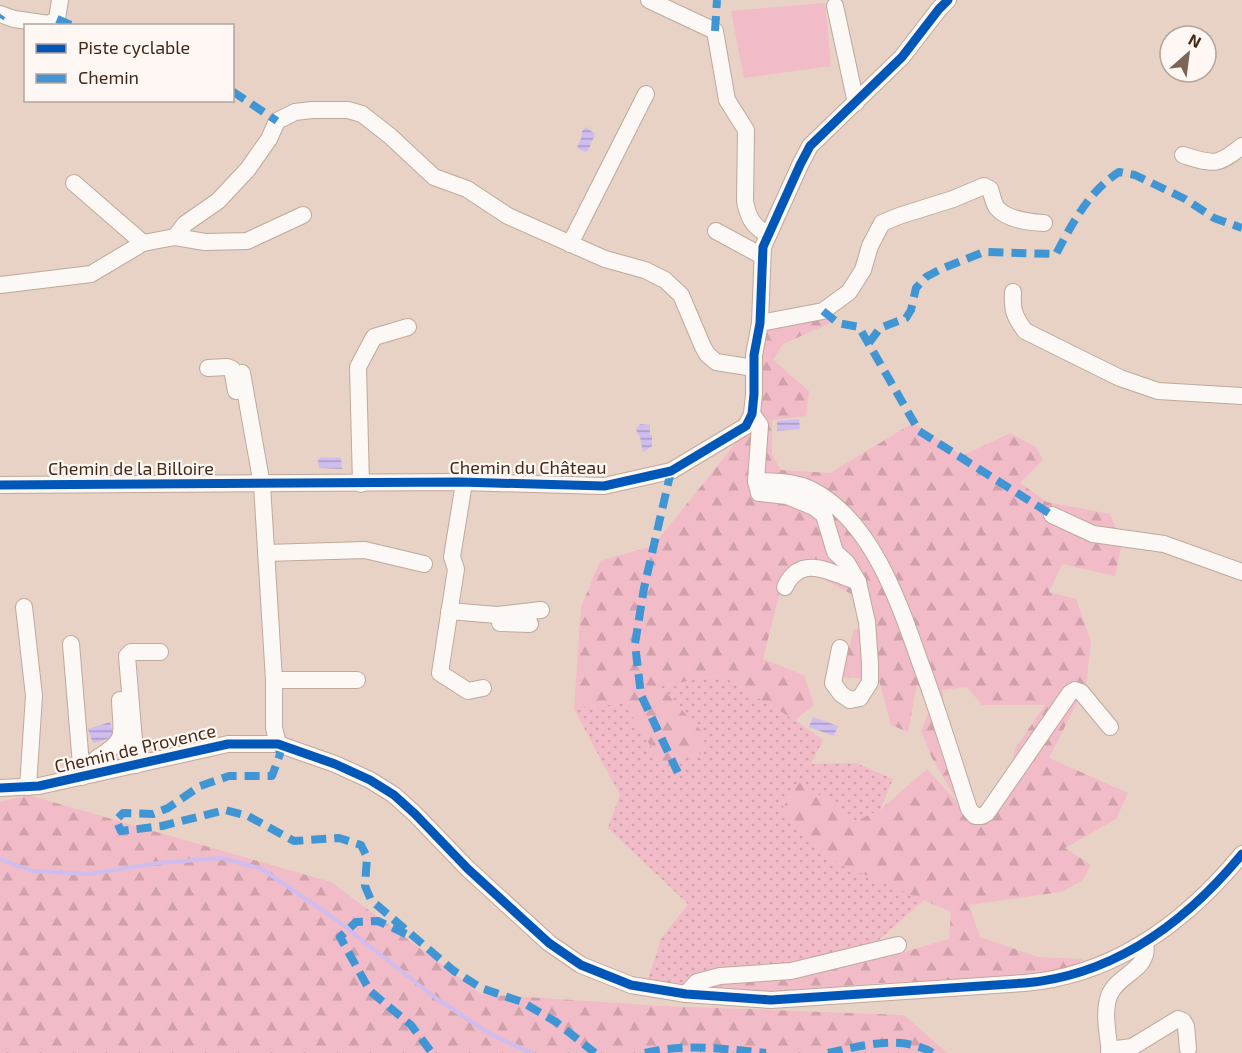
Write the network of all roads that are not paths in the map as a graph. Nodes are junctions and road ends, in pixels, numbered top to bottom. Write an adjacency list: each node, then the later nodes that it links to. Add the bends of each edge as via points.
1 (60, 0): 5 (street, via 57,20 49,24)
2 (649, 0): 14 (street, via 715,31 727,100 746,130 747,212 751,223)
3 (948, 0): 7 (street, via 902,57)
4 (835, 6): 7 (street)
5 (0, 14)
6 (646, 93): 17 (street)
7 (856, 103): 14 (street, via 810,147)
8 (1242, 146): 9 (street, via 1224,161 1209,163)
9 (1183, 155)
10 (74, 183): 16 (street)
11 (303, 215): 15 (street, via 247,241 205,242)
12 (1044, 223): 21 (street, via 1006,214 996,207 990,189 984,186 882,223 870,246 867,263 849,292 823,311)
13 (716, 231): 18 (street)
14 (768, 235): 18 (street)
15 (175, 237): 16 (street); 17 (street, via 248,169 277,121 295,112 348,110 362,114 434,177 467,189 508,216)
16 (143, 243): 19 (street, via 92,274)
17 (570, 243): 24 (street, via 665,280 681,295 711,359)
18 (762, 256): 21 (street)
19 (0, 285)
20 (1013, 292): 26 (street, via 1012,308 1025,331 1119,378 1158,391)
21 (760, 323): 24 (street)
22 (408, 327): 30 (street, via 374,337 358,367)
23 (208, 368): 32 (street, via 232,369)
24 (754, 368): 27 (street)
25 (242, 373): 32 (street)
26 (1242, 396)
27 (752, 414): 28 (street, via 760,424); 29 (street, Chemin du Château, via 746,426 698,456 671,471 642,479 604,486)
28 (756, 481): 37 (street, via 759,493 787,496 824,515 835,552); 50 (street, via 794,483 815,492 846,516 873,552 899,605 969,809 975,816 987,813 1070,693 1081,692)
29 (464, 483): 30 (street, Chemin du Château); 41 (street, via 452,556 456,569)
30 (361, 484): 32 (street, Chemin du Château)
31 (0, 485): 32 (street, Chemin de la Billoire)
32 (257, 485): 34 (street)
33 (1052, 515): 36 (street, via 1093,534 1164,544)
34 (266, 553): 35 (street, via 365,550); 46 (street)
35 (424, 564)
36 (1242, 572)
37 (858, 582): 38 (street, via 825,568 812,567 796,572); 44 (street, via 867,622 870,663 870,682 860,698 850,700 833,682)
38 (785, 587)
39 (24, 607): 54 (street, via 34,696)
40 (541, 610): 41 (street)
41 (449, 616): 42 (street); 48 (street, via 440,673 468,691)
42 (530, 624)
43 (71, 644): 53 (street)
44 (840, 648)
45 (160, 652): 52 (street, via 131,652 127,656)
46 (274, 680): 47 (street); 51 (street)
47 (357, 680)
48 (483, 688)
49 (120, 700): 53 (street, via 121,739 97,758)
50 (1110, 727)
51 (278, 744): 52 (street, Chemin de Provence, via 228,744); 59 (street, Chemin de Provence, via 335,764 394,795 549,944 581,965 631,985)
52 (136, 765): 53 (street, Chemin de Provence)
53 (88, 776): 54 (street, Chemin de Provence)
54 (28, 787): 55 (street, Chemin de Provence)
55 (0, 788)
56 (1242, 854): 57 (street, Chemin de Provence, via 1186,911)
57 (1145, 943): 59 (street, Chemin de Provence, via 1110,962 1052,981 771,1000); 61 (street, via 1147,952 1142,962 1110,993 1106,1009)
58 (898, 945): 59 (street, via 790,971 720,976 697,982)
59 (686, 994)
60 (1188, 1048): 61 (street, via 1186,1026 1178,1019 1132,1047)
61 (1110, 1051)

